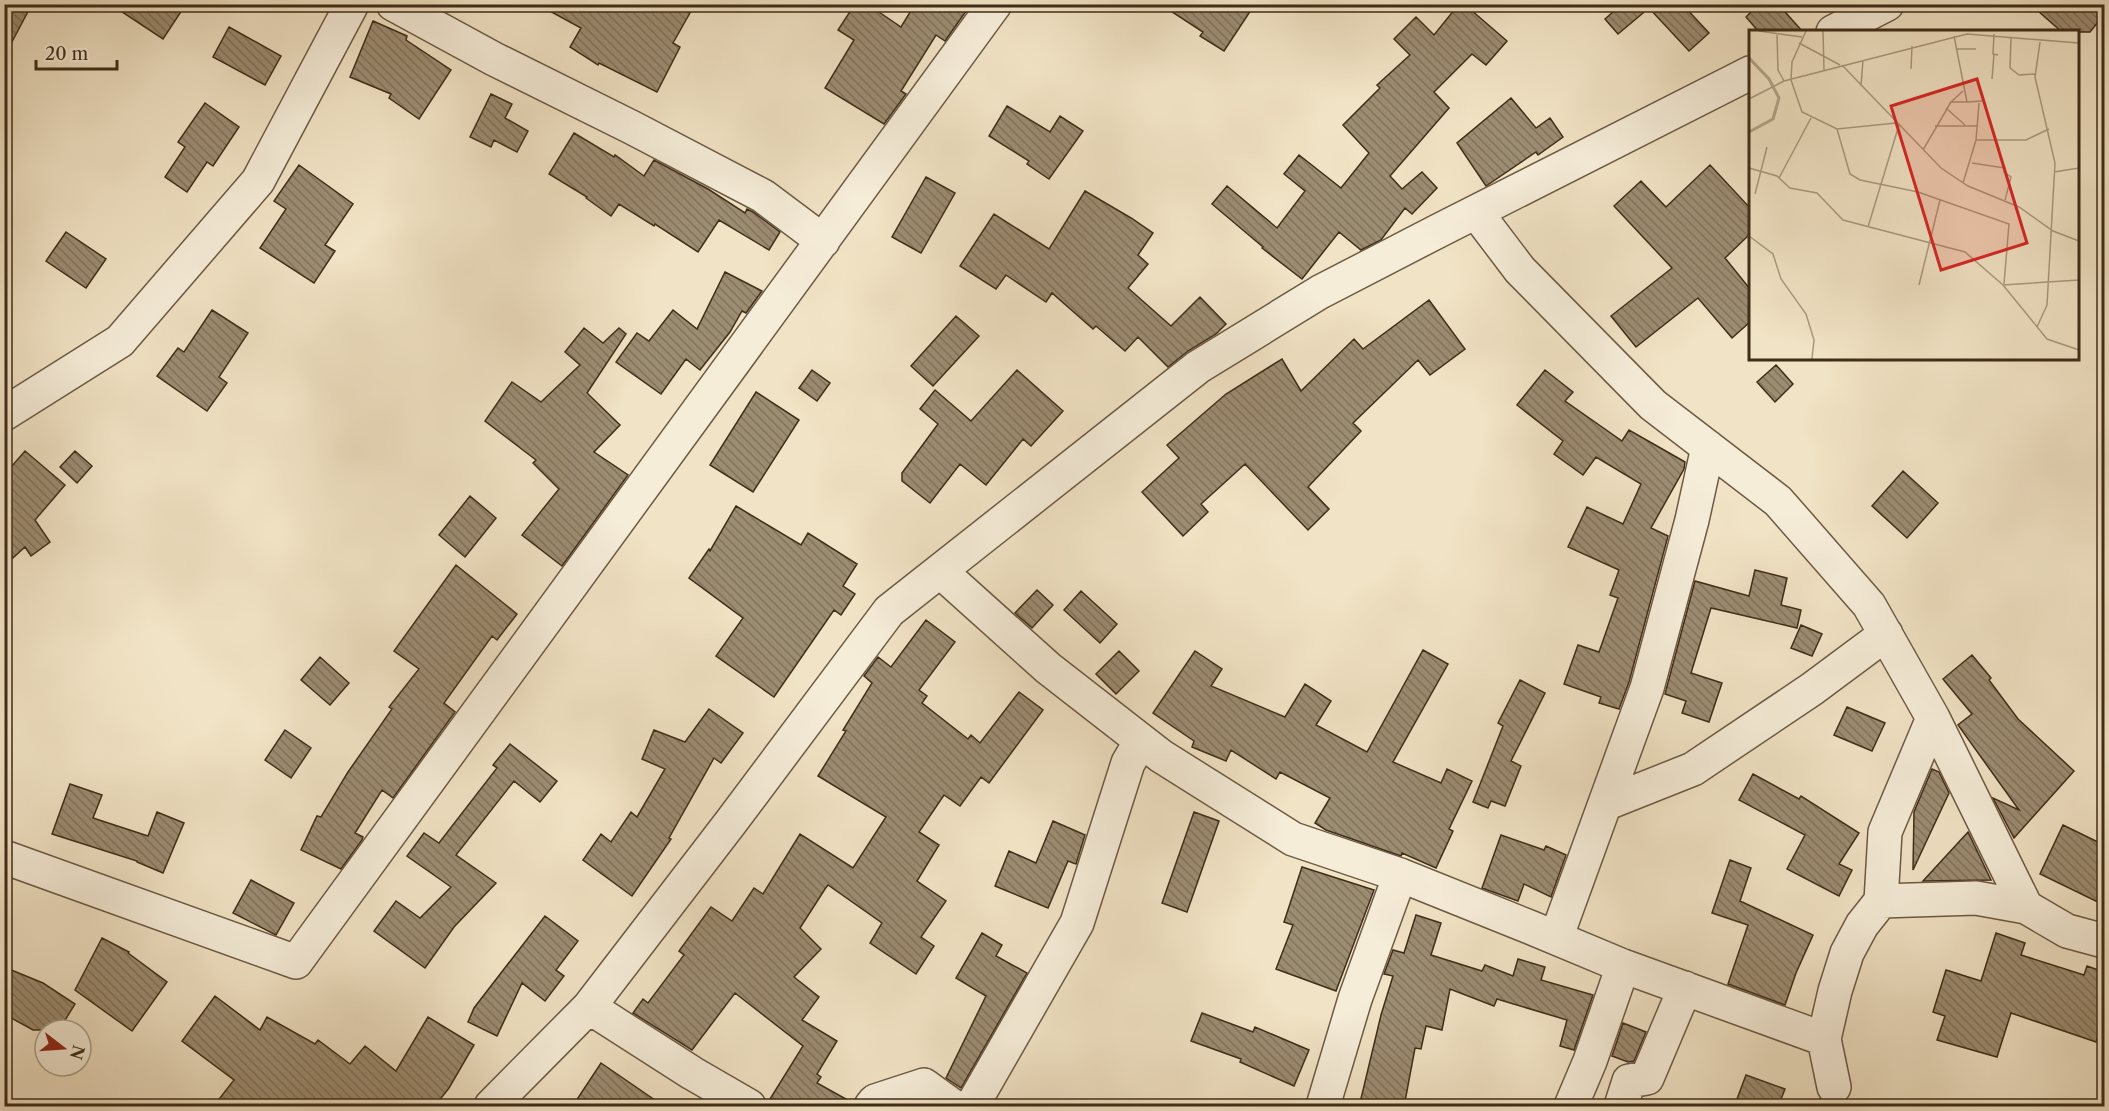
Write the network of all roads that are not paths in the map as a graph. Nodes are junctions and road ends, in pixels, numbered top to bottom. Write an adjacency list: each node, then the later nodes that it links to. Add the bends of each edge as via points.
1 (352, 4): 9 (street, via 258,181 120,341)
2 (393, 4): 8 (street, via 763,196)
3 (995, 4): 8 (street)
4 (1884, 5): 5 (street)
5 (1837, 19)
6 (1749, 74): 7 (street)
7 (1476, 212): 10 (street, via 1520,270 1653,405); 11 (street, via 1320,292 1198,367)
8 (823, 241): 16 (street, via 296,962)
9 (4, 414)
10 (1708, 447): 12 (street, via 1779,501 1869,605); 15 (street, via 1647,688)
11 (940, 571): 14 (street, via 1048,668); 24 (street, via 889,611)
12 (1886, 634): 13 (street); 15 (street, via 1693,769)
13 (1934, 718): 18 (street, via 1886,832); 19 (street)
14 (1141, 741): 17 (street, via 1293,839); 31 (street, via 1128,763 1077,923)
15 (1605, 804): 20 (street)
16 (4, 857)
17 (1400, 875): 20 (street); 32 (street)
18 (1881, 901): 19 (street, via 1976,898); 25 (street, via 1847,953)
19 (2026, 907): 21 (street, via 2067,930)
20 (1556, 938): 22 (street)
21 (2104, 941)
22 (1623, 966): 23 (street); 33 (street)
23 (1685, 988): 25 (street); 34 (street, via 1647,1078 1629,1081)
24 (589, 1007): 27 (street); 28 (street)
25 (1824, 1039): 26 (street)
26 (1834, 1087)
27 (491, 1107)
28 (749, 1107)
29 (871, 1107): 30 (street, via 875,1101 924,1085)
30 (953, 1107)
31 (972, 1107)
32 (1323, 1107)
33 (1571, 1107)
34 (1621, 1107)

